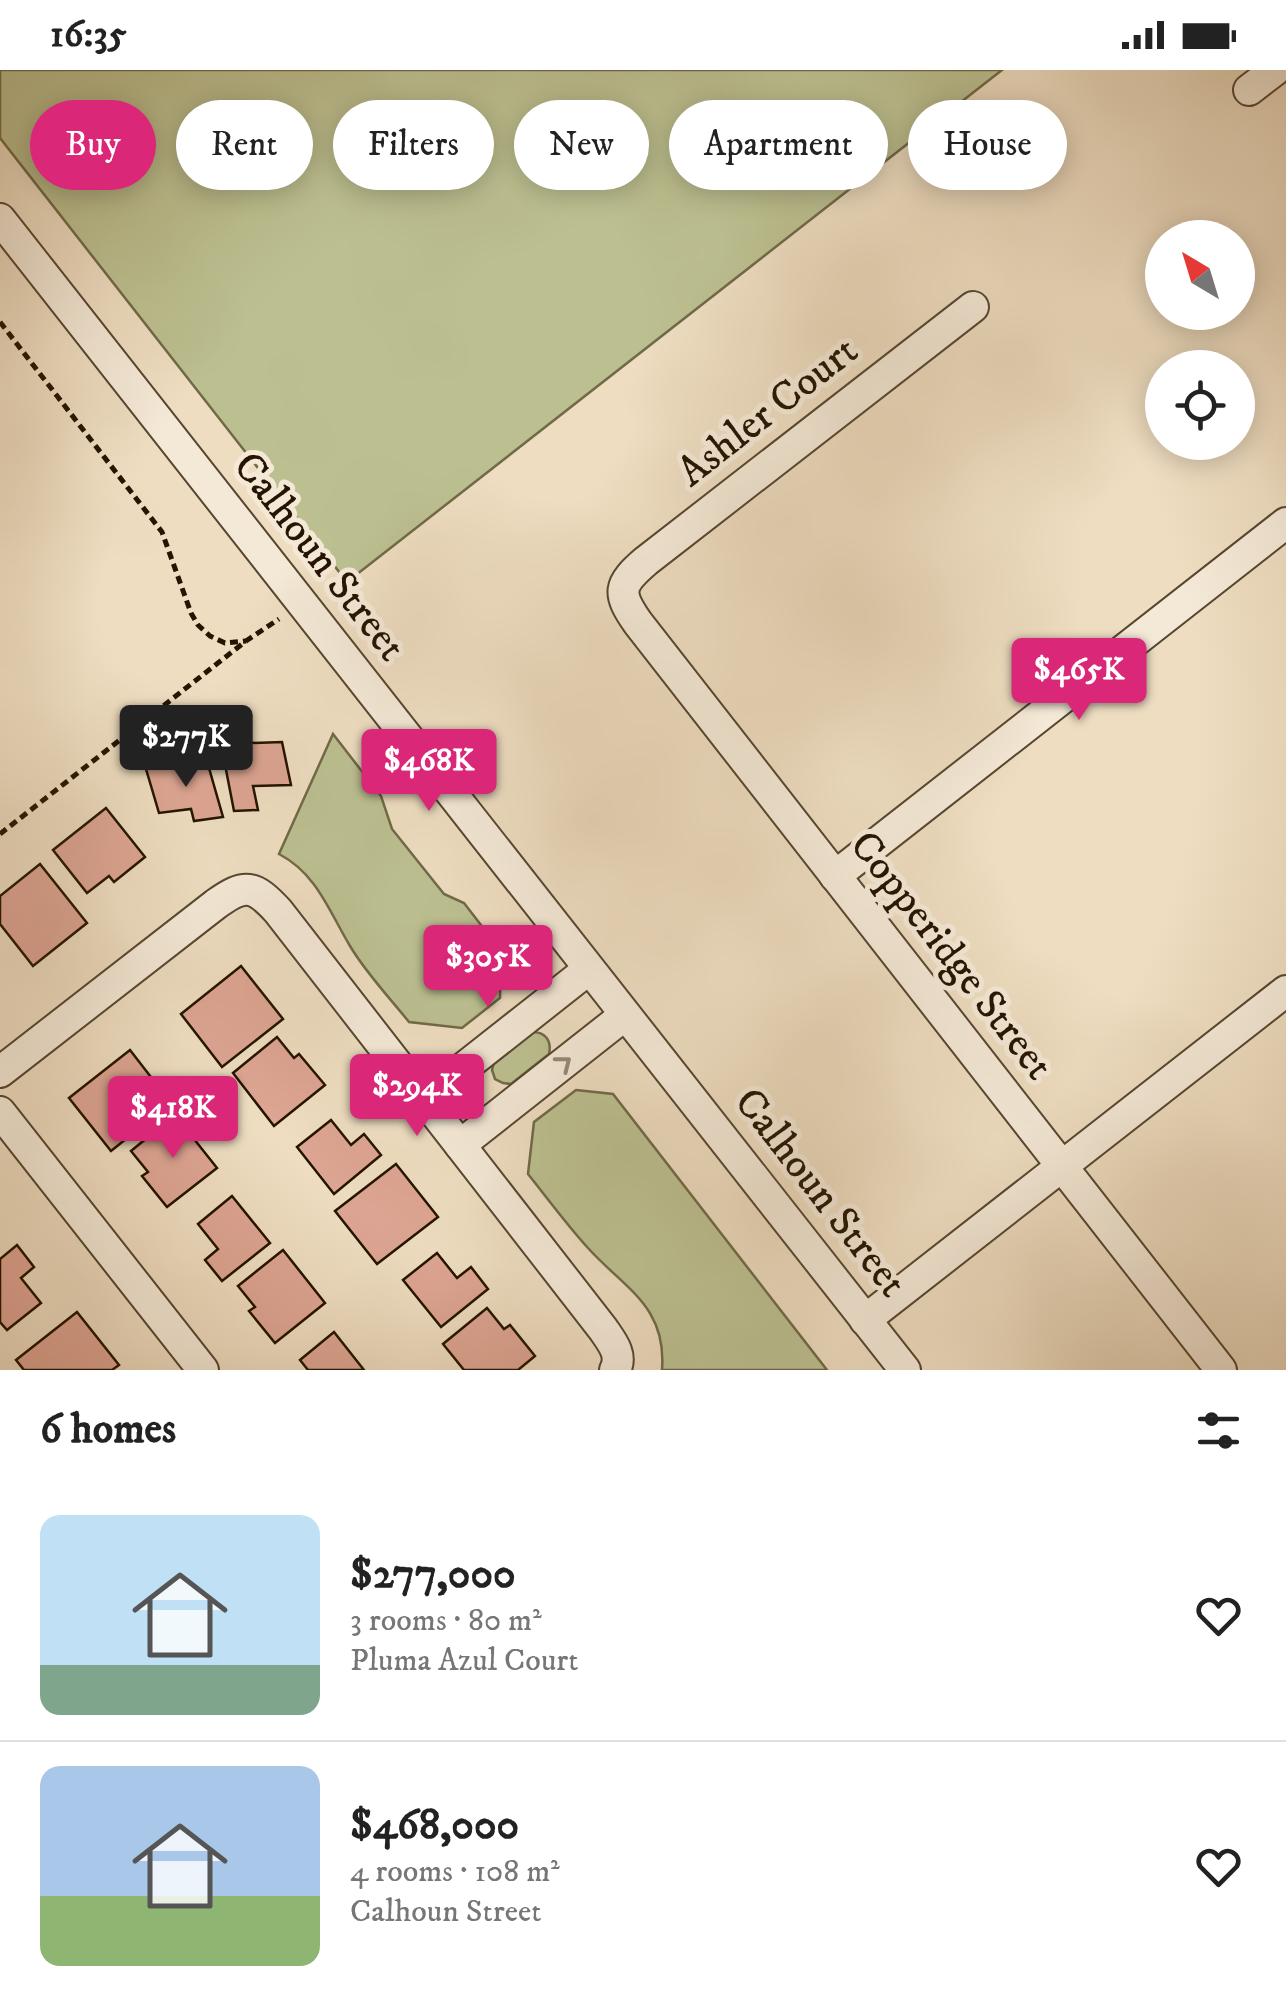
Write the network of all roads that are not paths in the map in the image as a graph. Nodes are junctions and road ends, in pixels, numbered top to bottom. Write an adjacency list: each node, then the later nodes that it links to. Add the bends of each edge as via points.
1 (1275, 70): 2 (street)
2 (1249, 90)
3 (0, 219): 8 (street, Calhoun Street)
4 (973, 307): 6 (street, Ashler Court, via 646,561)
5 (1286, 523): 7 (street)
6 (622, 590): 7 (street, Copperidge Street, via 638,623)
7 (835, 876): 15 (street, Copperidge Street)
8 (589, 970): 10 (street, Calhoun Street); 12 (street)
9 (1286, 990): 15 (street)
10 (626, 1015): 14 (street, one-way to 10); 16 (street, Calhoun Street)
11 (0, 1072): 12 (street, via 216,904 249,888 278,912)
12 (424, 1099): 14 (street)
13 (0, 1112): 18 (street)
14 (460, 1145): 17 (street, via 604,1329 616,1347)
15 (1062, 1166): 16 (street); 20 (street, Copperidge Street)
16 (865, 1320): 19 (street, Calhoun Street)
17 (617, 1366)
18 (203, 1370)
19 (905, 1370)
20 (1221, 1370)

